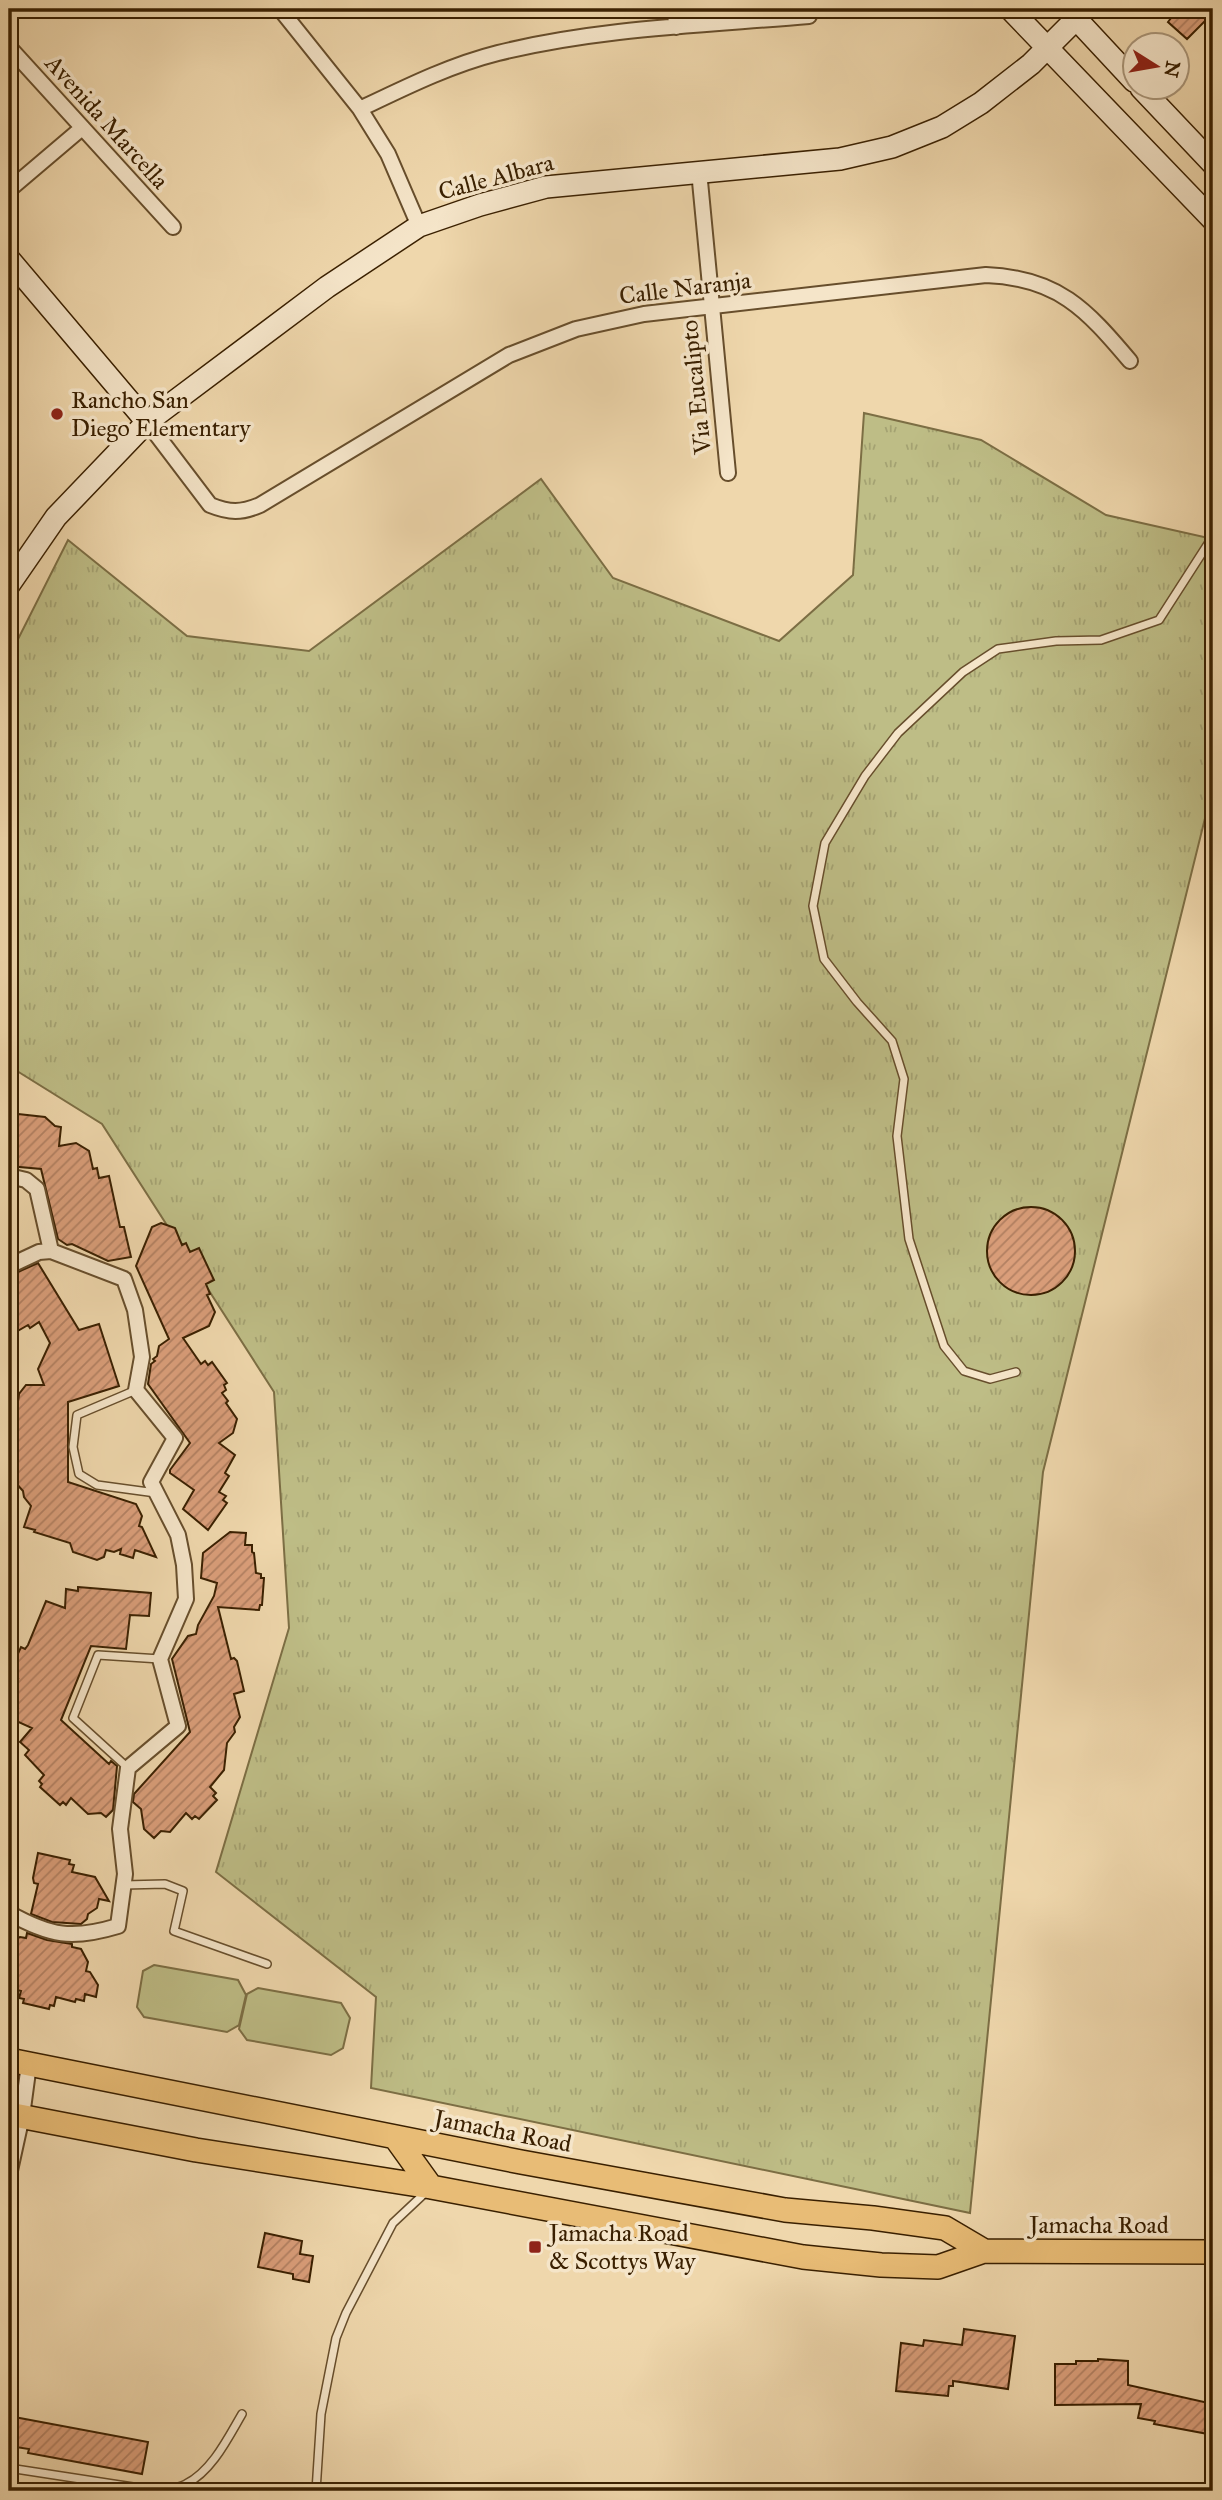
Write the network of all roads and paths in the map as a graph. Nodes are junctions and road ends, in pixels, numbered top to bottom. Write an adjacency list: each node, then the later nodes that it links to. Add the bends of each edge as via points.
1 (280, 9): 11 (street)
2 (675, 9): 6 (street)
3 (1010, 9): 8 (street)
4 (1077, 12): 8 (street, Calle Albara); 9 (street)
5 (809, 16): 6 (street)
6 (676, 27): 11 (street, via 559,40 494,54)
7 (9, 47): 12 (street, Avenida Marcella)
8 (1048, 48): 14 (street, Calle Albara, via 972,110 892,147 840,159); 16 (street)
9 (1120, 63)
10 (1153, 102): 13 (street)
11 (360, 109): 17 (street, via 388,154)
12 (82, 128): 15 (street); 18 (street, Avenida Marcella)
13 (1213, 164)
14 (699, 171): 17 (street, Calle Albara, via 546,187); 20 (street, Via Eucalipto)
15 (9, 190)
16 (1213, 220)
17 (419, 226): 22 (street, Calle Albara, via 327,286)
18 (173, 227)
19 (9, 259): 22 (street)
20 (711, 307): 21 (street, Calle Naranja, via 1009,276 1045,287 1079,306); 22 (street, Calle Naranja, via 611,320 509,355 241,513 210,505); 23 (street, Via Eucalipto)
21 (1130, 361)
22 (147, 422): 25 (street, Calle Albara, via 56,517)
23 (728, 473)
24 (1213, 536): 29 (lane, via 1159,620 1101,640 998,649 963,672 898,733 865,776 825,843 813,906 824,959 892,1041 904,1079 897,1136 909,1239 944,1346 964,1371 990,1379)
25 (9, 585)
26 (9, 1176): 27 (street, via 26,1180 37,1189)
27 (51, 1251): 28 (street); 30 (street, via 124,1279 135,1310 142,1357)
28 (9, 1266)
29 (1016, 1372)
30 (136, 1390): 31 (street, via 175,1438 151,1482); 31 (lane, via 77,1415 73,1447 79,1474 97,1485)
31 (156, 1493): 32 (street, via 178,1535 186,1599)
32 (160, 1659): 33 (street, via 178,1726); 33 (lane, via 98,1656 73,1718)
33 (128, 1768): 34 (street, via 120,1829)
34 (124, 1880): 35 (street, via 118,1926 93,1934 67,1935); 36 (lane, via 165,1884 183,1891 174,1931)
35 (9, 1913)
36 (267, 1964)
37 (19, 2062): 38 (street); 39 (main road, Jamacha Road)
38 (15, 2115): 40 (street); 41 (main road, Jamacha Road, via 196,2150)
39 (395, 2137): 41 (main road); 42 (main road, Jamacha Road, via 785,2210 945,2228)
40 (9, 2175)
41 (431, 2187): 42 (main road, Jamacha Road, via 803,2257 938,2267); 47 (lane, via 393,2223 336,2339 321,2414)
42 (984, 2251): 43 (main road, Jamacha Road)
43 (1213, 2252)
44 (242, 2414): 46 (lane, via 201,2473 186,2485)
45 (9, 2468): 46 (lane)
46 (159, 2491)
47 (316, 2491)

